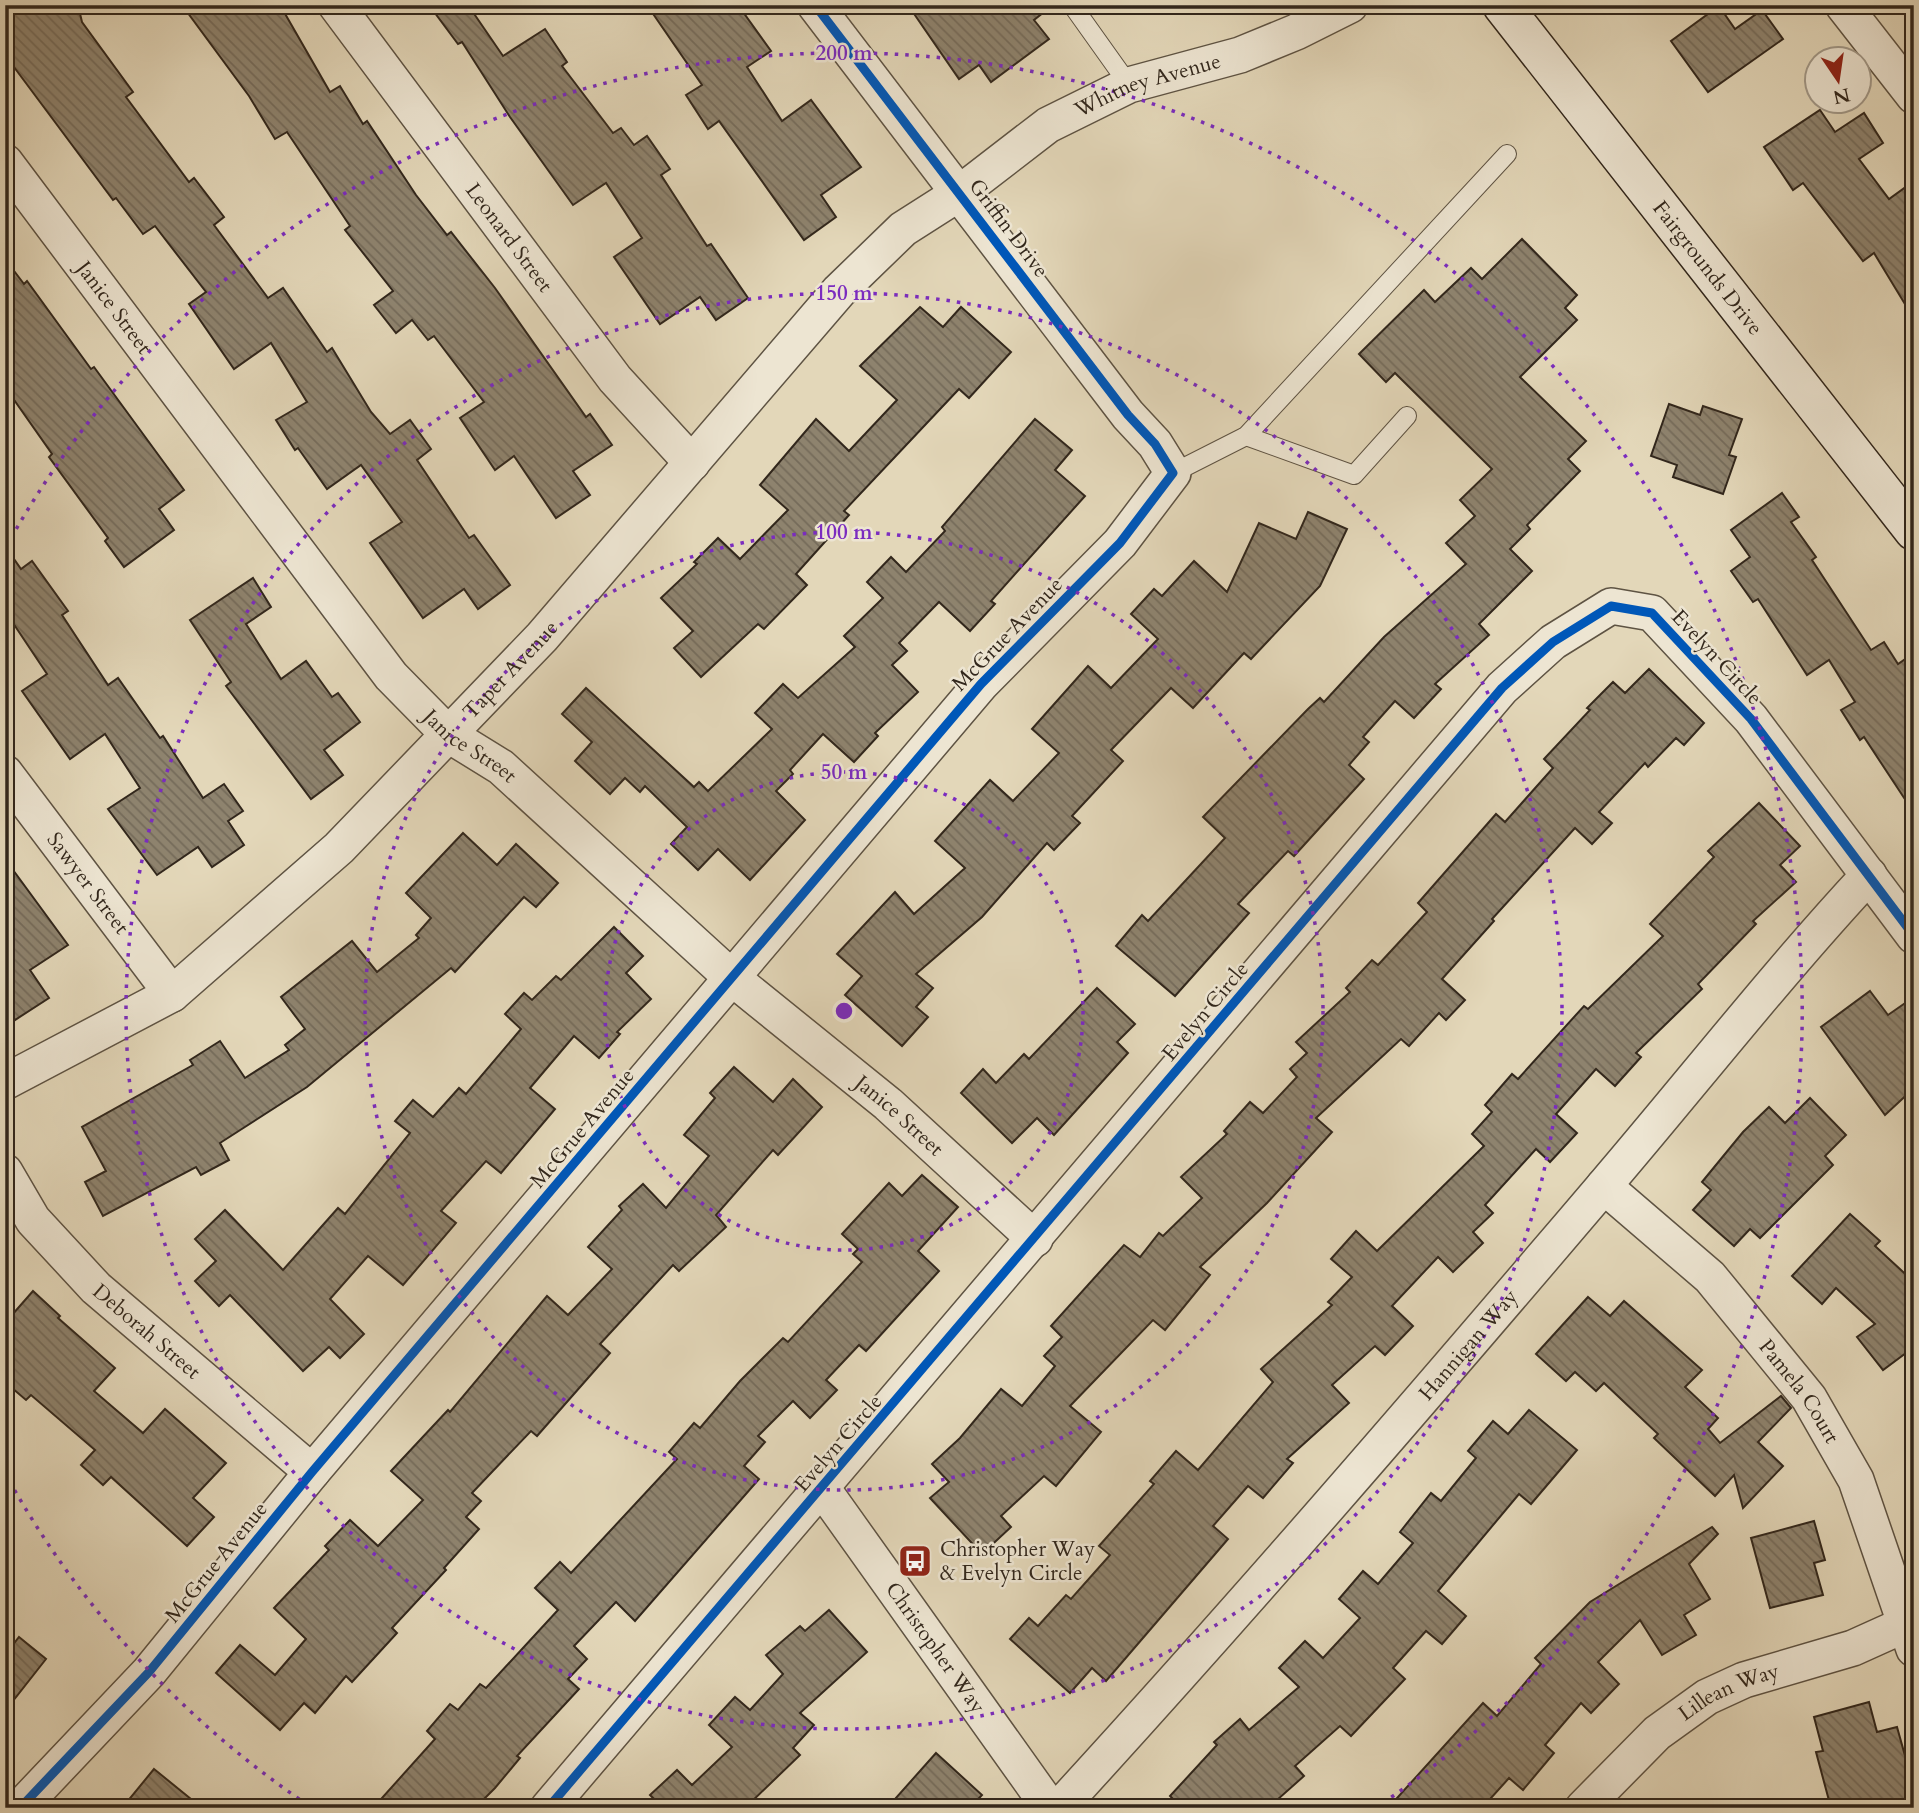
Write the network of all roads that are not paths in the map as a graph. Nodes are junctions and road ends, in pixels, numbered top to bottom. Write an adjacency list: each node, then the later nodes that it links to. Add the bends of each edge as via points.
1 (336, 5): 14 (street, Leonard Street, via 615,379)
2 (815, 5): 11 (street, Griffin Drive)
3 (1072, 5): 7 (lane)
4 (1350, 5): 7 (street, Whitney Avenue, via 1240,55)
5 (1502, 5): 16 (main road, Fairgrounds Drive)
6 (1843, 5): 8 (street)
7 (1129, 85): 11 (street, Whitney Avenue, via 1048,125)
8 (1914, 96)
9 (1507, 154): 13 (lane)
10 (5, 162): 17 (street, Janice Street, via 391,676)
11 (961, 192): 14 (street, Taper Avenue, via 903,229 839,291); 15 (street, Griffin Drive)
12 (1407, 416): 13 (lane, via 1354,475)
13 (1246, 436): 15 (lane)
14 (692, 463): 17 (street, Taper Avenue, via 542,637)
15 (1173, 473): 21 (street, McGrue Avenue, via 1120,543 981,684)
16 (1914, 531)
17 (449, 734): 21 (street, Janice Street, via 501,766); 22 (street, Taper Avenue, via 340,848)
18 (5, 773): 22 (street, Sawyer Street)
19 (1869, 875): 20 (street, Evelyn Circle); 25 (street, Hannigan Way, via 1798,952); 26 (street, Evelyn Circle, via 1751,719 1652,613 1611,606 1553,642 1502,688)
20 (1914, 936)
21 (732, 978): 26 (street, Janice Street, via 888,1104); 27 (street, McGrue Avenue)
22 (172, 994): 23 (street, Taper Avenue)
23 (5, 1082)
24 (5, 1172): 27 (street, Deborah Street, via 33,1220 96,1288)
25 (1604, 1186): 29 (street, Pamela Court, via 1710,1277 1809,1398 1856,1480); 33 (street, Hannigan Way, via 1195,1659)
26 (1035, 1238): 28 (street, Evelyn Circle)
27 (312, 1472): 30 (street, McGrue Avenue, via 149,1672)
28 (822, 1488): 31 (street, Evelyn Circle); 32 (street, Christopher Way)
29 (1909, 1637): 34 (street, Lillean Way, via 1744,1680 1707,1697 1657,1733)
30 (20, 1808)
31 (548, 1808)
32 (1050, 1808)
33 (1059, 1808)
34 (1583, 1808)

